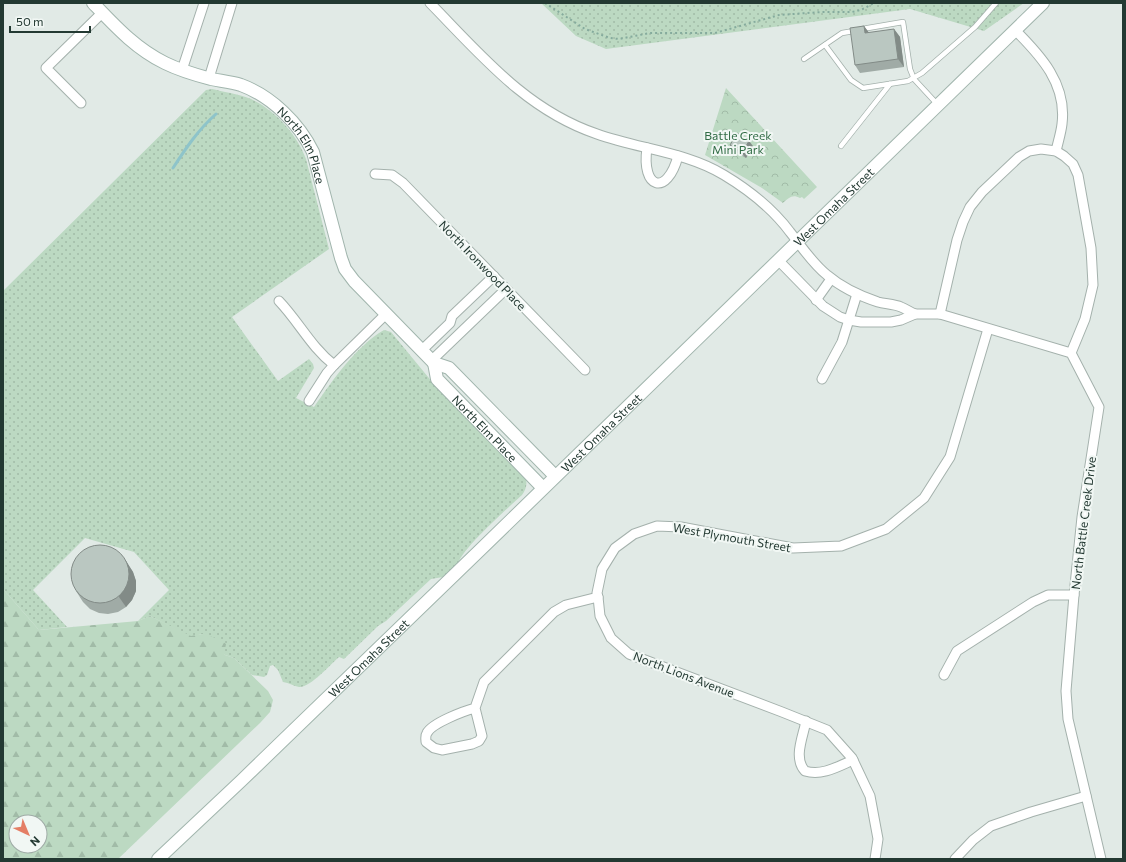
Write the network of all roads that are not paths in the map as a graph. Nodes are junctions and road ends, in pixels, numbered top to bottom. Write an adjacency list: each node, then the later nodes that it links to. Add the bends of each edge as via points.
1 (93, 3): 7 (main road, North Elm Place)
2 (204, 3): 11 (street)
3 (232, 3): 12 (street)
4 (430, 3): 18 (street, via 508,82 544,109 596,134)
5 (996, 3): 13 (lane, via 968,33)
6 (1043, 3): 8 (main road, West Omaha Street)
7 (102, 13): 11 (main road, North Elm Place, via 143,50); 15 (street, via 46,68)
8 (1015, 30): 16 (main road, West Omaha Street); 19 (street, via 1046,64 1060,92 1062,123)
9 (825, 45): 10 (lane); 13 (lane, via 842,33 903,22 910,69); 14 (lane, via 850,80 863,88)
10 (804, 59)
11 (182, 70): 12 (main road, North Elm Place)
12 (209, 78): 30 (main road, North Elm Place, via 240,85 263,96 302,134 313,152 345,269)
13 (914, 79): 14 (lane); 16 (lane)
14 (890, 84): 17 (lane)
15 (81, 103)
16 (938, 105): 22 (main road, West Omaha Street)
17 (841, 146)
18 (647, 148): 20 (street); 20 (street, via 646,168 650,179 656,182 668,178)
19 (1056, 151): 32 (street, via 1041,149 1029,151 1019,157 970,207 957,240); 36 (street, via 1073,164 1078,175 1091,248 1093,285 1085,319)
20 (678, 156): 22 (street, via 710,167 738,183 764,204)
21 (375, 174): 24 (street, North Ironwood Place, via 392,174 403,183)
22 (797, 242): 23 (main road, West Omaha Street); 25 (street)
23 (778, 260): 28 (street); 42 (main road, West Omaha Street)
24 (494, 276): 26 (street, North Ironwood Place); 35 (street, via 452,316 450,323)
25 (831, 279): 27 (street); 28 (street)
26 (506, 289): 37 (street); 39 (street, North Ironwood Place)
27 (857, 294): 31 (street, via 901,307); 33 (street)
28 (816, 300): 33 (street)
29 (279, 301): 38 (street, via 313,345)
30 (386, 314): 35 (main road, North Elm Place); 38 (street)
31 (915, 314): 32 (street); 33 (street, via 891,322)
32 (940, 314): 34 (street)
33 (849, 320): 40 (street, via 842,342)
34 (988, 330): 36 (street); 44 (street, West Plymouth Street, via 950,456 924,498 886,529 841,546 793,548 681,527 657,526 634,534 615,548 602,569)
35 (421, 351): 37 (main road, North Elm Place)
36 (1071, 353): 45 (street, North Battle Creek Drive, via 1099,407 1082,517)
37 (433, 362): 42 (main road, North Elm Place, via 449,368); 43 (main road, North Elm Place, via 437,379)
38 (334, 365): 41 (street)
39 (585, 370)
40 (822, 379)
41 (309, 401)
42 (555, 476): 43 (main road, West Omaha Street)
43 (543, 488): 51 (main road, West Omaha Street)
44 (597, 595): 47 (street, via 566,605 554,612 484,682); 48 (street, North Lions Avenue, via 600,616 611,638 629,654)
45 (1074, 595): 46 (street, via 1048,595 1032,602 957,651); 50 (street, North Battle Creek Drive, via 1066,691 1068,719)
46 (944, 675)
47 (475, 708): 47 (street, via 482,736 479,741 442,750 426,742 427,731 435,725)
48 (806, 721): 49 (street, North Lions Avenue, via 826,730); 49 (street, via 799,754 799,762 805,771 829,771)
49 (853, 760): 52 (street, North Lions Avenue, via 870,796 878,839)
50 (1086, 796): 53 (street, via 991,826); 54 (street, North Battle Creek Drive)
51 (158, 859)
52 (875, 859)
53 (955, 859)
54 (1101, 859)

